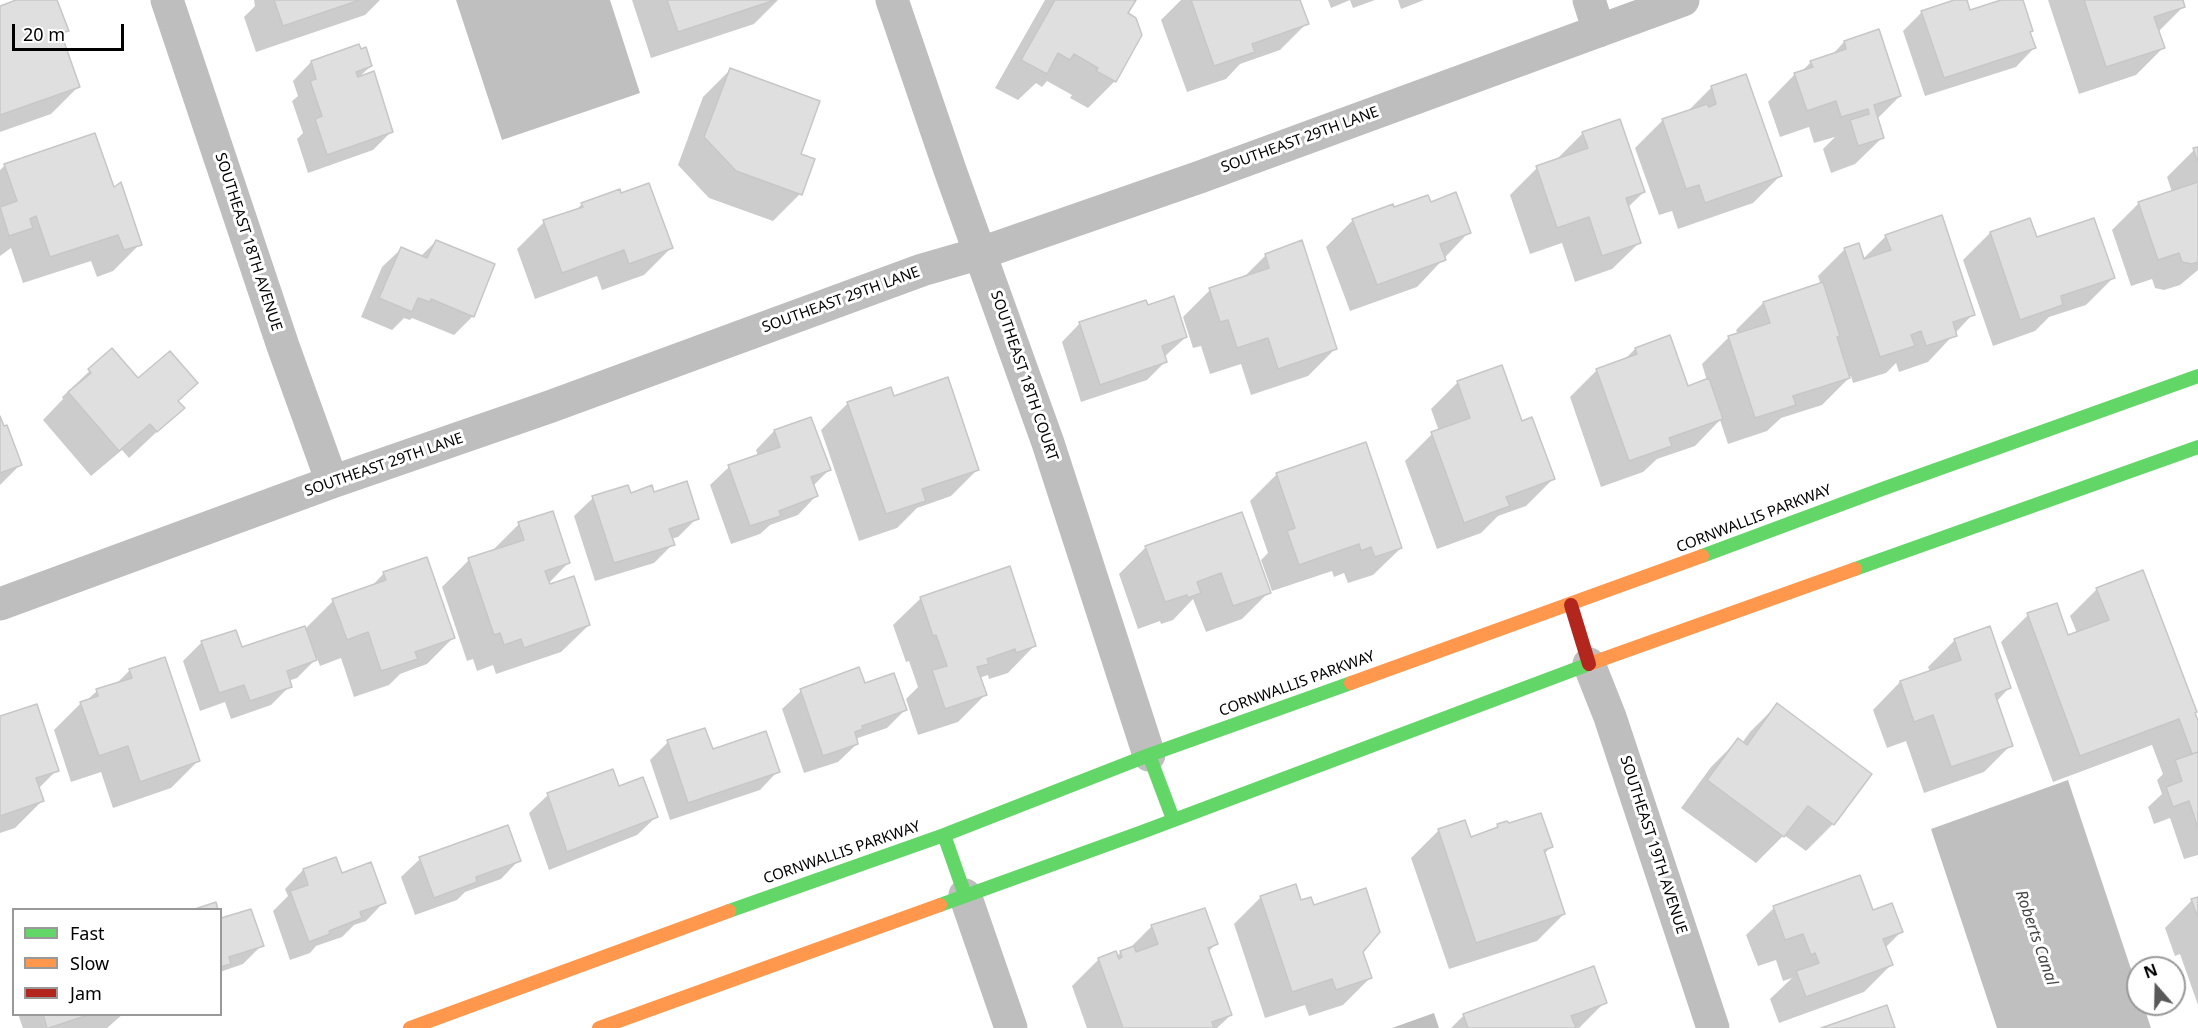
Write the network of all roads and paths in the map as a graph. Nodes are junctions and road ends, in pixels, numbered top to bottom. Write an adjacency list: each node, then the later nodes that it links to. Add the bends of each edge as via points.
1 (167, 0): 9 (street, SOUTHEAST 18TH AVENUE)
2 (892, 0): 6 (street, SOUTHEAST 18TH COURT)
3 (1589, 0): 5 (street)
4 (1683, 0): 5 (street, SOUTHEAST 29TH LANE)
5 (1599, 31): 6 (street, SOUTHEAST 29TH LANE)
6 (981, 253): 9 (street, SOUTHEAST 29TH LANE, via 922,270); 13 (street, SOUTHEAST 18TH COURT, via 1048,443)
7 (2197, 380): 11 (street, CORNWALLIS PARKWAY, via 1885,488)
8 (2198, 447): 12 (street)
9 (332, 482): 10 (street, SOUTHEAST 29TH LANE)
10 (0, 604)
11 (1571, 605): 12 (street); 13 (street, CORNWALLIS PARKWAY)
12 (1589, 664): 14 (street); 20 (street, SOUTHEAST 19TH AVENUE)
13 (1149, 755): 14 (street); 15 (street, CORNWALLIS PARKWAY)
14 (1173, 819): 16 (street)
15 (944, 835): 16 (street); 17 (street, CORNWALLIS PARKWAY)
16 (965, 895): 18 (street); 19 (street)
17 (410, 1028)
18 (599, 1028)
19 (1011, 1028)
20 (1713, 1028)

